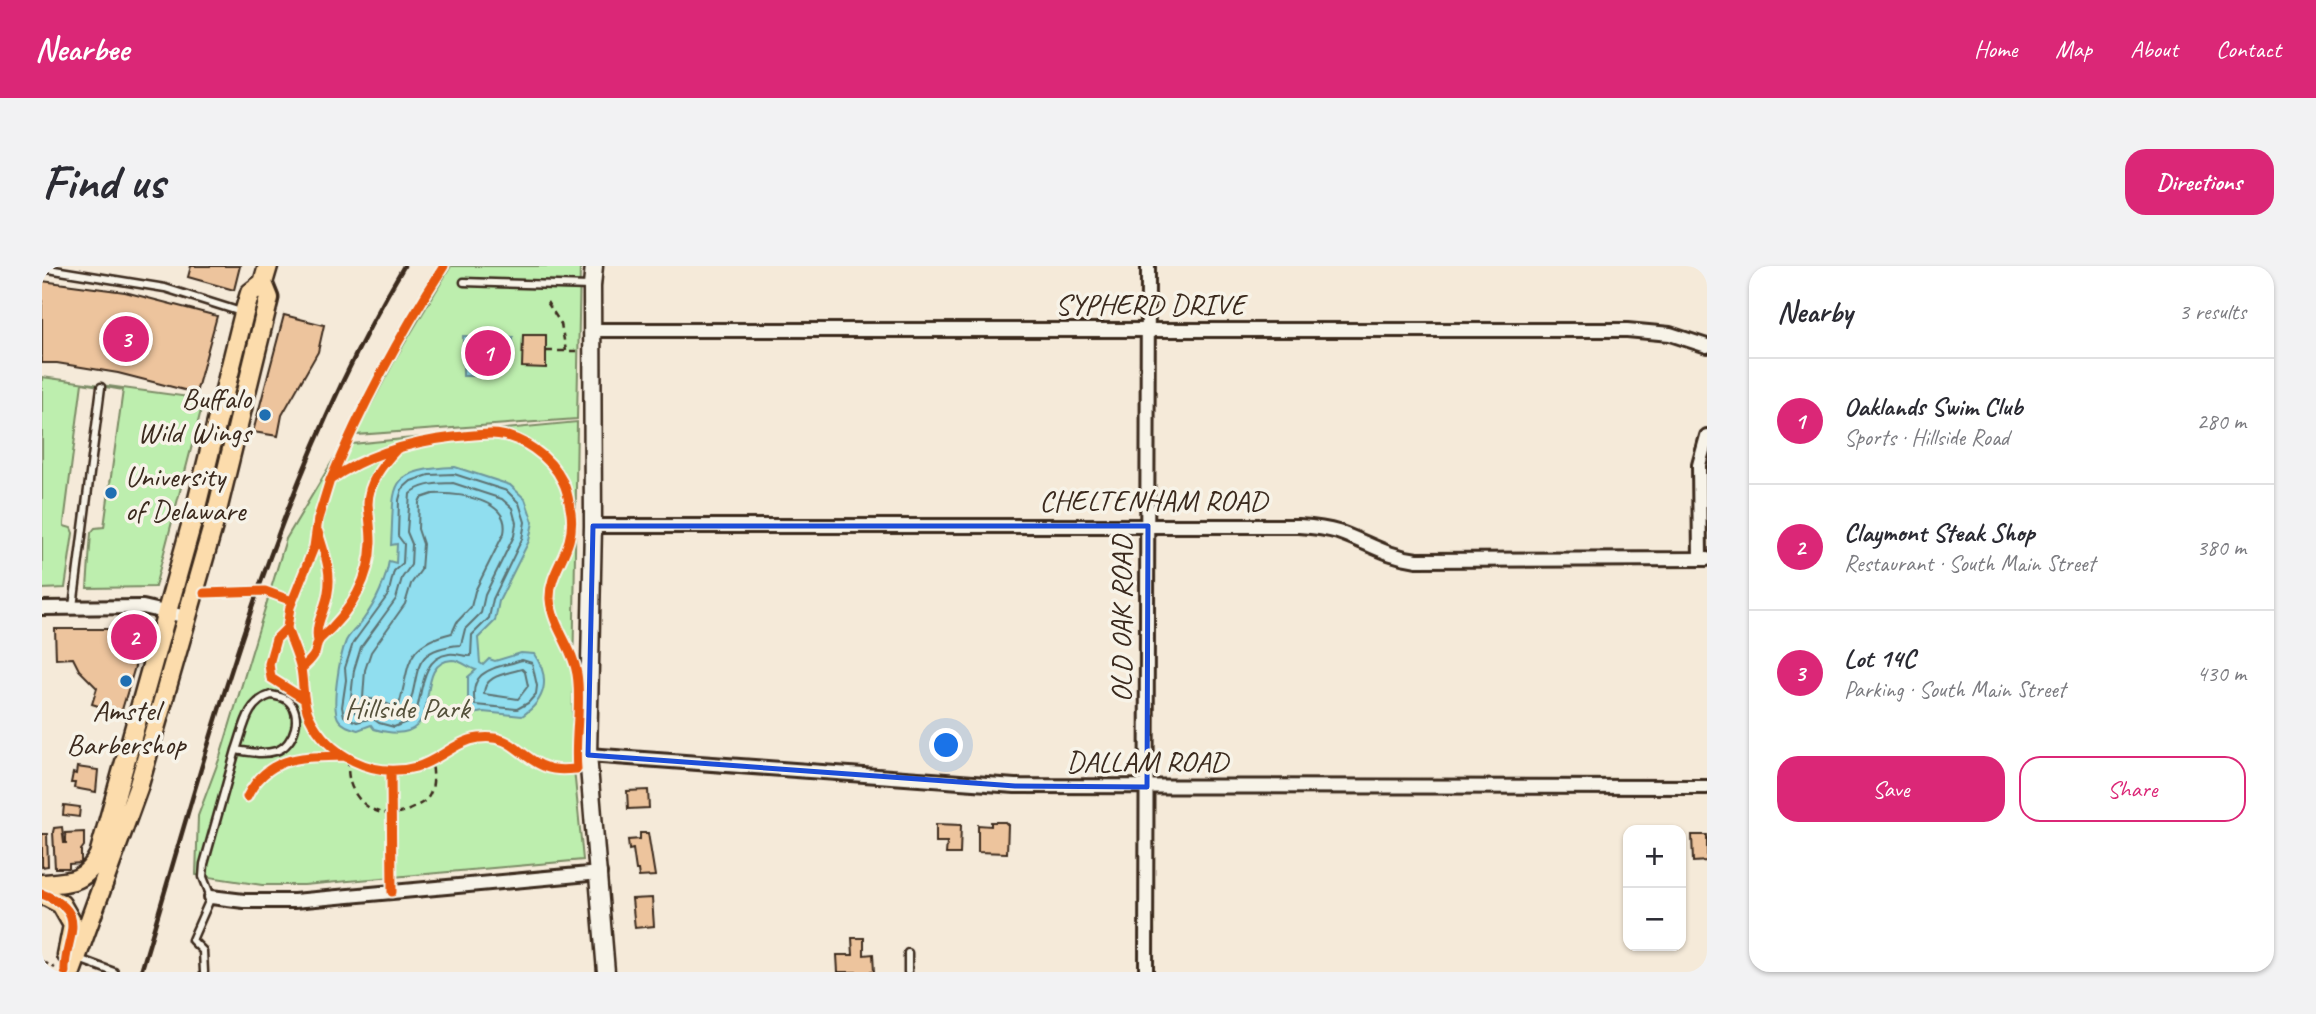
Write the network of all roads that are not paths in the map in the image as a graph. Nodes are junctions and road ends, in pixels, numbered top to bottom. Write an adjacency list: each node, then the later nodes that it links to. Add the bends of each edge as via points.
1 (594, 266): 6 (street)
2 (1148, 266): 9 (street, OLD OAK ROAD)
3 (42, 268): 7 (lane, via 164,289)
4 (266, 274): 7 (main road, via 250,293); 19 (main road, via 269,298)
5 (464, 282): 6 (lane)
6 (592, 286): 8 (street)
7 (244, 313): 18 (main road)
8 (592, 330): 9 (street, SYPHERD DRIVE); 13 (street)
9 (1148, 330): 10 (street, SYPHERD DRIVE, via 1627,330 1670,334); 14 (street, OLD OAK ROAD)
10 (1707, 346)
11 (101, 387): 16 (lane)
12 (1707, 436): 15 (street, via 1699,465)
13 (593, 526): 14 (street, CHELTENHAM ROAD); 21 (street)
14 (1148, 526): 15 (street, CHELTENHAM ROAD, via 1323,528 1396,557 1417,559); 22 (street, OLD OAK ROAD)
15 (1703, 559)
16 (73, 607): 17 (street); 18 (street, via 143,607)
17 (42, 608)
18 (167, 612): 19 (street); 25 (main road, via 99,855 77,880)
19 (187, 617): 29 (main road, via 134,803)
20 (236, 750): 20 (lane, via 269,752 285,746 295,732 290,703 271,695 255,703); 27 (lane, via 204,864 203,877)
21 (588, 755): 22 (street, DALLAM ROAD, via 1004,786); 24 (street)
22 (1147, 787): 23 (street, DALLAM ROAD); 34 (street, OLD OAK ROAD)
23 (1707, 787)
24 (600, 873): 27 (street, via 294,901); 32 (street)
25 (42, 884)
26 (42, 894): 29 (main road, via 61,904 73,925)
27 (211, 897): 31 (lane, via 192,940 204,951)
28 (908, 953): 33 (lane)
29 (67, 968): 30 (lane)
30 (114, 972)
31 (204, 972)
32 (606, 972)
33 (908, 972)
34 (1146, 972)

